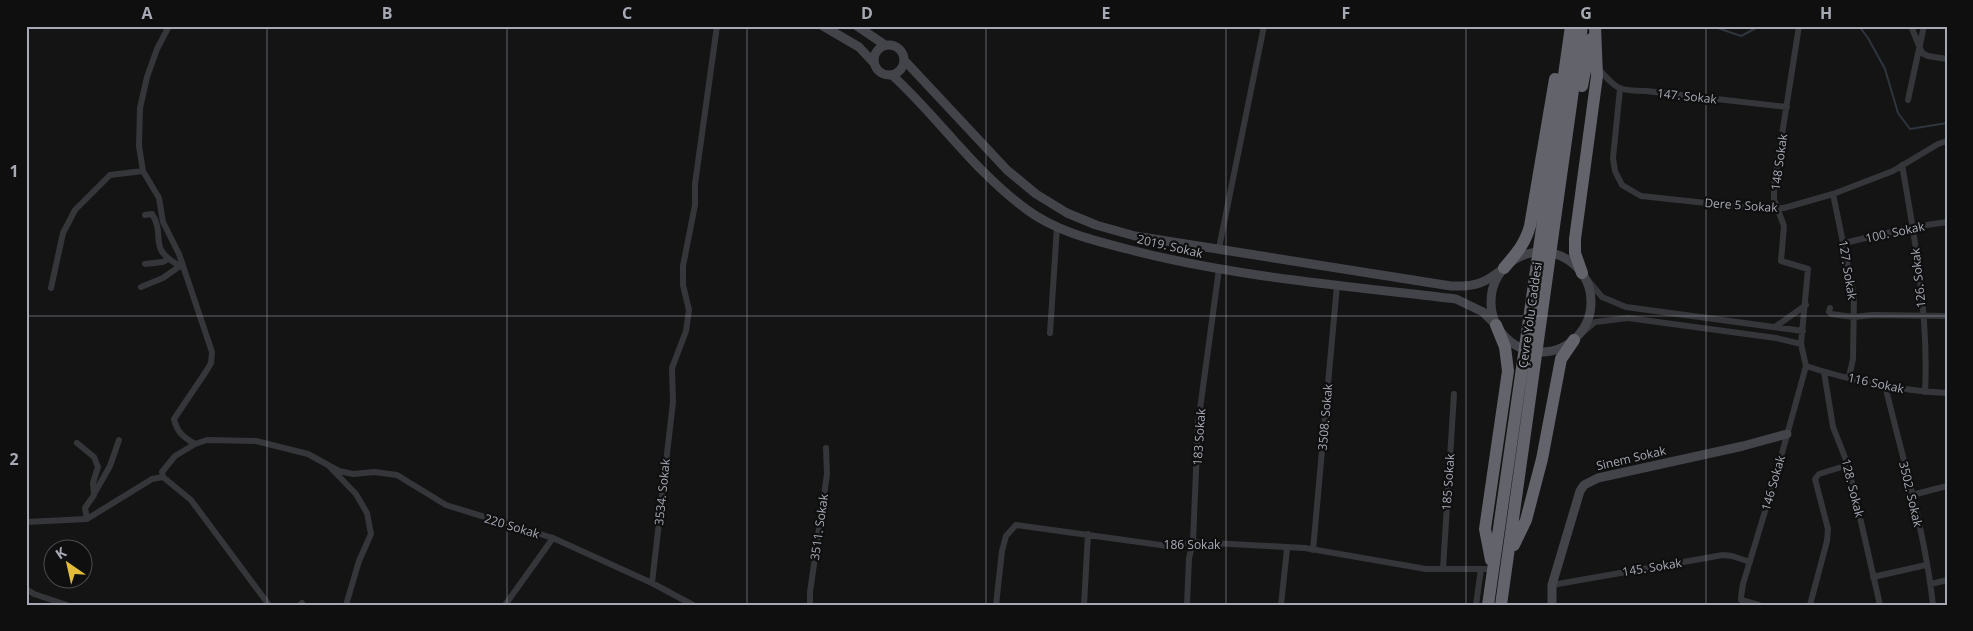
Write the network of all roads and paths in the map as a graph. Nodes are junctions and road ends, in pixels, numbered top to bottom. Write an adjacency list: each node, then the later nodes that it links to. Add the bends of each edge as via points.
1 (169, 26): 27 (street, via 157,49 140,108 139,146)
2 (718, 26): 89 (street, 3534. Sokak, via 695,184 695,205 683,266 683,285 689,310 686,331 672,368 673,402)
3 (823, 26): 18 (street, 2019. Sokak, via 859,47)
4 (857, 26): 13 (street, 2019. Sokak)
5 (1264, 26): 35 (street)
6 (1563, 26): 15 (highway)
7 (1571, 26): 26 (highway, Çevre Yolu Caddesi)
8 (1582, 26): 36 (highway, Çevre Yolu Caddesi)
9 (1594, 26): 19 (highway); 36 (highway)
10 (1799, 26): 23 (street, 148 Sokak)
11 (1911, 26): 14 (street)
12 (1924, 26): 14 (street)
13 (885, 45): 17 (street, 2019. Sokak, via 899,48); 18 (street, via 875,54)
14 (1919, 48): 16 (street, via 1928,56); 22 (street)
15 (1561, 49): 26 (highway); 40 (highway, via 1530,226 1520,251)
16 (1947, 59)
17 (905, 62): 20 (street, via 901,70); 35 (street, 2019. Sokak, via 1007,170 1036,194 1067,213 1135,236)
18 (874, 63): 20 (street, 2019. Sokak, via 879,72)
19 (1597, 66): 21 (street); 42 (highway, via 1575,239 1575,253)
20 (892, 75): 32 (street, 2019. Sokak, via 987,177 1026,209)
21 (1620, 90): 23 (street, 147. Sokak); 29 (street, Dere 5 Sokak, via 1613,158 1618,179 1627,190 1641,196)
22 (1908, 100)
23 (1787, 106): 29 (street, 148 Sokak, via 1774,186 1774,200)
24 (1947, 141): 25 (street, Dere 5 Sokak)
25 (1902, 165): 28 (street, Dere 5 Sokak, via 1893,172); 33 (street, 126. Sokak)
26 (1551, 170): 86 (highway, Çevre Yolu Caddesi)
27 (143, 171): 39 (street, via 159,198 163,222 179,254); 45 (street, via 110,176 75,210 63,234)
28 (1833, 194): 29 (street, Dere 5 Sokak); 34 (street, 127. Sokak)
29 (1778, 208): 46 (street, 148 Sokak, via 1784,226 1781,261 1808,269)
30 (145, 215): 37 (street, via 152,214 156,220 160,249)
31 (1947, 222): 33 (street, 100. Sokak)
32 (1057, 227): 41 (street, 2019. Sokak, via 1118,247); 54 (street)
33 (1913, 227): 34 (street, 100. Sokak); 48 (street, 126. Sokak)
34 (1844, 243): 50 (street, 127. Sokak, via 1854,296)
35 (1219, 248): 40 (street, 2019. Sokak, via 1451,286 1487,282)
36 (1555, 251): 40 (street, 2019. Sokak, via 1525,254); 42 (street); 82 (highway, Çevre Yolu Caddesi)
37 (168, 259): 38 (street); 39 (street)
38 (145, 264)
39 (181, 267): 44 (street); 67 (street, via 212,352 211,363 174,419 183,437)
40 (1504, 268): 51 (street, via 1491,295 1491,311)
41 (1219, 269): 43 (street, 2019. Sokak); 79 (street, 183 Sokak, via 1198,424)
42 (1582, 273): 52 (street, via 1602,297 1626,307); 55 (street, via 1591,300 1589,315)
43 (1337, 284): 51 (street, 2019. Sokak, via 1456,300 1483,312); 81 (street, 3508. Sokak)
44 (141, 287)
45 (51, 288)
46 (1806, 305): 52 (street); 53 (street, 148 Sokak)
47 (1830, 308): 50 (street, via 1831,314)
48 (1922, 315): 49 (street); 50 (street); 61 (street, 126. Sokak)
49 (1947, 316)
50 (1854, 317): 59 (street, 127. Sokak)
51 (1496, 325): 55 (street, 2019. Sokak, via 1503,336 1525,350 1550,351); 86 (highway, via 1505,347 1508,371 1485,530)
52 (1775, 327): 53 (street)
53 (1803, 331): 56 (street, 148 Sokak)
54 (1050, 333)
55 (1574, 340): 56 (street, via 1595,322 1628,318); 82 (highway, via 1561,359 1542,459 1526,520)
56 (1802, 344): 57 (street, 148 Sokak)
57 (1806, 366): 58 (street, 116 Sokak); 64 (street, 146 Sokak)
58 (1824, 372): 59 (street, 116 Sokak); 70 (street, 128. Sokak, via 1833,426)
59 (1849, 377): 60 (street, 116 Sokak)
60 (1885, 385): 61 (street, 116 Sokak); 74 (street, 3502. Sokak)
61 (1926, 392): 62 (street, 116 Sokak)
62 (1947, 393)
63 (1454, 394): 85 (street, 185 Sokak)
64 (1787, 434): 83 (street, 146 Sokak); 91 (street, Sinem Sokak, via 1598,478 1584,485)
65 (118, 440): 73 (street, via 110,466)
66 (77, 443): 73 (street, via 94,457 98,467 93,483)
67 (194, 444): 69 (street, via 207,440 256,441 308,454); 71 (street, via 175,456 162,472)
68 (826, 448): 99 (street, 3511. Sokak, via 827,474)
69 (328, 465): 78 (street, 220 Sokak, via 353,474 397,475 446,505); 96 (street, via 356,494 367,513 371,534)
70 (1848, 465): 87 (street, 128. Sokak); 109 (street, via 1820,474 1815,479 1828,530)
71 (162, 477): 75 (street); 95 (street, via 192,500)
72 (1947, 486): 74 (street)
73 (94, 495): 75 (street, via 85,508)
74 (1912, 495): 84 (street, 3502. Sokak)
75 (87, 519): 76 (street)
76 (26, 522)
77 (1088, 534): 79 (street, 186 Sokak, via 1176,547); 100 (street, 186 Sokak, via 1016,525 1006,536 1002,551); 101 (street)
78 (553, 538): 89 (street, 220 Sokak); 97 (street)
79 (1193, 542): 80 (street, 186 Sokak); 102 (street, 183 Sokak)
80 (1287, 549): 81 (street, 186 Sokak); 103 (street)
81 (1313, 550): 85 (street, 186 Sokak)
82 (1507, 559): 106 (highway, Çevre Yolu Caddesi)
83 (1750, 562): 91 (street, 145. Sokak, via 1723,555); 93 (street, 146 Sokak, via 1741,592)
84 (1926, 565): 87 (street); 90 (street, 3502. Sokak)
85 (1443, 569): 86 (street, 186 Sokak)
86 (1487, 569): 104 (street); 105 (highway, Çevre Yolu Caddesi)
87 (1873, 577): 110 (street, 128. Sokak)
88 (1947, 580): 90 (street)
89 (652, 582): 98 (street, 220 Sokak)
90 (1931, 584): 111 (street, 3502. Sokak)
91 (1552, 585): 107 (street)
92 (26, 589): 94 (street)
93 (1742, 603): 108 (street)
94 (66, 605)
95 (269, 605)
96 (346, 605)
97 (506, 605)
98 (693, 605)
99 (810, 605)
100 (996, 605)
101 (1084, 605)
102 (1187, 605)
103 (1281, 605)
104 (1476, 605)
105 (1488, 605)
106 (1501, 605)
107 (1552, 605)
108 (1759, 605)
109 (1810, 605)
110 (1880, 605)
111 (1933, 605)

